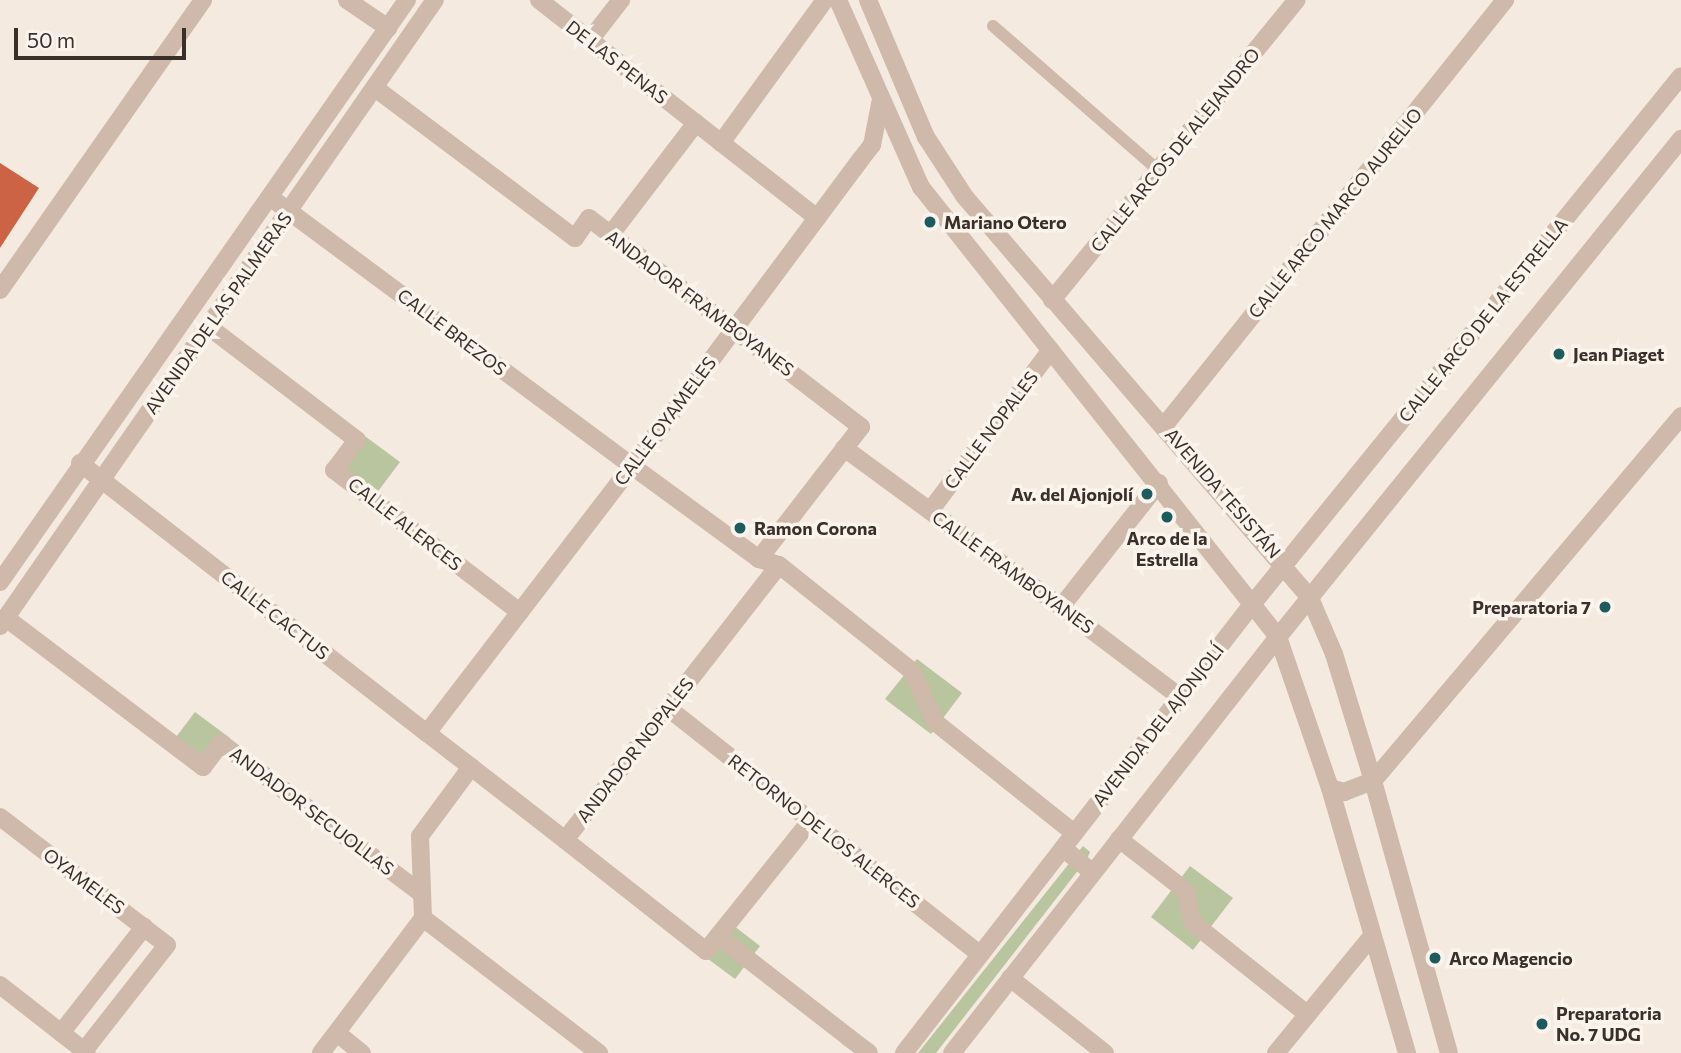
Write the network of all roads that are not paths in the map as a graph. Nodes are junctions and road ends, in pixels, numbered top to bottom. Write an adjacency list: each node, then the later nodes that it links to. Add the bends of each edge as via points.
1 (203, 0): 26 (street)
2 (347, 0): 13 (street)
3 (407, 0): 13 (street, AVENIDA DE LAS PALMERAS)
4 (435, 0): 16 (street, AVENIDA DE LAS PALMERAS)
5 (539, 0): 14 (street, DE LAS PENAS)
6 (621, 0): 14 (street)
7 (825, 0): 20 (street)
8 (838, 0): 17 (street)
9 (868, 0): 27 (street, AVENIDA TESISTÁN, via 942,164)
10 (1297, 0): 21 (street, CALLE ARCOS DE ALEJANDRO)
11 (1505, 0): 32 (street, CALLE ARCO MARCO AURELIO)
12 (993, 26): 21 (lane)
13 (388, 28): 22 (street, AVENIDA DE LAS PALMERAS)
14 (590, 40): 18 (street, DE LAS PENAS)
15 (1681, 76): 41 (street, CALLE ARCO DE LA ESTRELLA)
16 (375, 88): 23 (street, AVENIDA DE LAS PALMERAS); 25 (street, ANDADOR FRAMBOYANES, via 575,238 589,218)
17 (881, 99): 24 (street, CALLE OYAMELES, via 872,145); 30 (street, via 921,187)
18 (696, 123): 20 (street, DE LAS PENAS); 25 (street)
19 (1681, 139): 44 (street)
20 (721, 143): 24 (street, DE LAS PENAS)
21 (1158, 170): 27 (street, CALLE ARCOS DE ALEJANDRO)
22 (271, 198): 23 (street, CALLE BREZOS); 34 (street, AVENIDA DE LAS PALMERAS)
23 (290, 211): 28 (street, AVENIDA DE LAS PALMERAS); 35 (street, CALLE BREZOS)
24 (817, 218): 29 (street, CALLE OYAMELES)
25 (611, 234): 29 (street, ANDADOR FRAMBOYANES)
26 (0, 290)
27 (1052, 300): 32 (street, AVENIDA TESISTÁN)
28 (209, 327): 36 (street, AVENIDA DE LAS PALMERAS); 47 (street, CALLE ALERCES, via 357,440 334,470)
29 (735, 328): 33 (street, ANDADOR FRAMBOYANES, via 861,427); 35 (street, CALLE OYAMELES)
30 (1051, 350): 37 (street); 38 (street, CALLE NOPALES)
31 (1681, 416): 54 (street)
32 (1164, 426): 41 (street, AVENIDA TESISTÁN)
33 (844, 448): 38 (street, CALLE FRAMBOYANES); 40 (street)
34 (80, 463): 36 (street, CALLE CACTUS); 39 (street, AVENIDA DE LAS PALMERAS)
35 (632, 466): 40 (street); 47 (street, CALLE OYAMELES)
36 (100, 479): 48 (street, AVENIDA DE LAS PALMERAS); 52 (street, CALLE CACTUS)
37 (1159, 483): 45 (street); 46 (street)
38 (930, 511): 46 (street, CALLE FRAMBOYANES)
39 (7, 558): 43 (street, AVENIDA DE LAS PALMERAS)
40 (759, 559): 42 (street)
41 (1285, 564): 44 (street, AVENIDA TESISTÁN); 45 (street, CALLE ARCO DE LA ESTRELLA)
42 (779, 565): 51 (street, ANDADOR NOPALES); 58 (street, via 912,671 935,722)
43 (0, 582)
44 (1310, 598): 49 (street); 54 (street, AVENIDA TESISTÁN, via 1334,654)
45 (1254, 602): 49 (street); 50 (street, AVENIDA DEL AJONJOLÍ)
46 (1061, 607): 50 (street, CALLE FRAMBOYANES)
47 (520, 612): 52 (street, CALLE OYAMELES)
48 (3, 622): 63 (street, ANDADOR SECUOLLAS, via 203,766 221,743)
49 (1278, 637): 55 (street); 59 (street)
50 (1180, 697): 58 (street, AVENIDA DEL AJONJOLÍ)
51 (668, 708): 57 (street, RETORNO DE LOS ALERCES); 60 (street, ANDADOR NOPALES)
52 (427, 733): 53 (street, CALLE CACTUS)
53 (471, 767): 60 (street, ANDADOR NOPALES); 63 (street, via 420,836)
54 (1373, 781): 55 (street, via 1345,792); 84 (street, AVENIDA TESISTÁN)
55 (1330, 788): 67 (street)
56 (0, 817): 65 (street, OYAMELES)
57 (811, 820): 66 (street); 68 (street, RETORNO DE LOS ALERCES)
58 (1074, 833): 61 (street, AVENIDA DEL AJONJOLÍ)
59 (1119, 839): 62 (street); 71 (street, via 1186,891 1193,923)
60 (565, 840): 66 (street, via 706,951)
61 (1063, 848): 62 (street); 68 (street, AVENIDA DEL AJONJOLÍ)
62 (1093, 872): 69 (street)
63 (422, 894): 64 (street)
64 (423, 918): 73 (street); 77 (street)
65 (144, 927): 72 (street); 74 (street, OYAMELES, via 167,945)
66 (718, 936): 78 (street)
67 (1372, 936): 71 (street); 83 (street)
68 (980, 954): 79 (street, AVENIDA DEL AJONJOLÍ)
69 (1010, 978): 80 (street); 81 (street)
70 (0, 985): 72 (street)
71 (1307, 1014): 82 (street)
72 (61, 1033): 74 (street)
73 (337, 1033): 75 (street); 76 (street)
74 (85, 1052)
75 (321, 1053)
76 (362, 1053)
77 (598, 1053)
78 (869, 1053)
79 (904, 1053)
80 (952, 1053)
81 (1105, 1053)
82 (1276, 1053)
83 (1407, 1053)
84 (1449, 1053)

